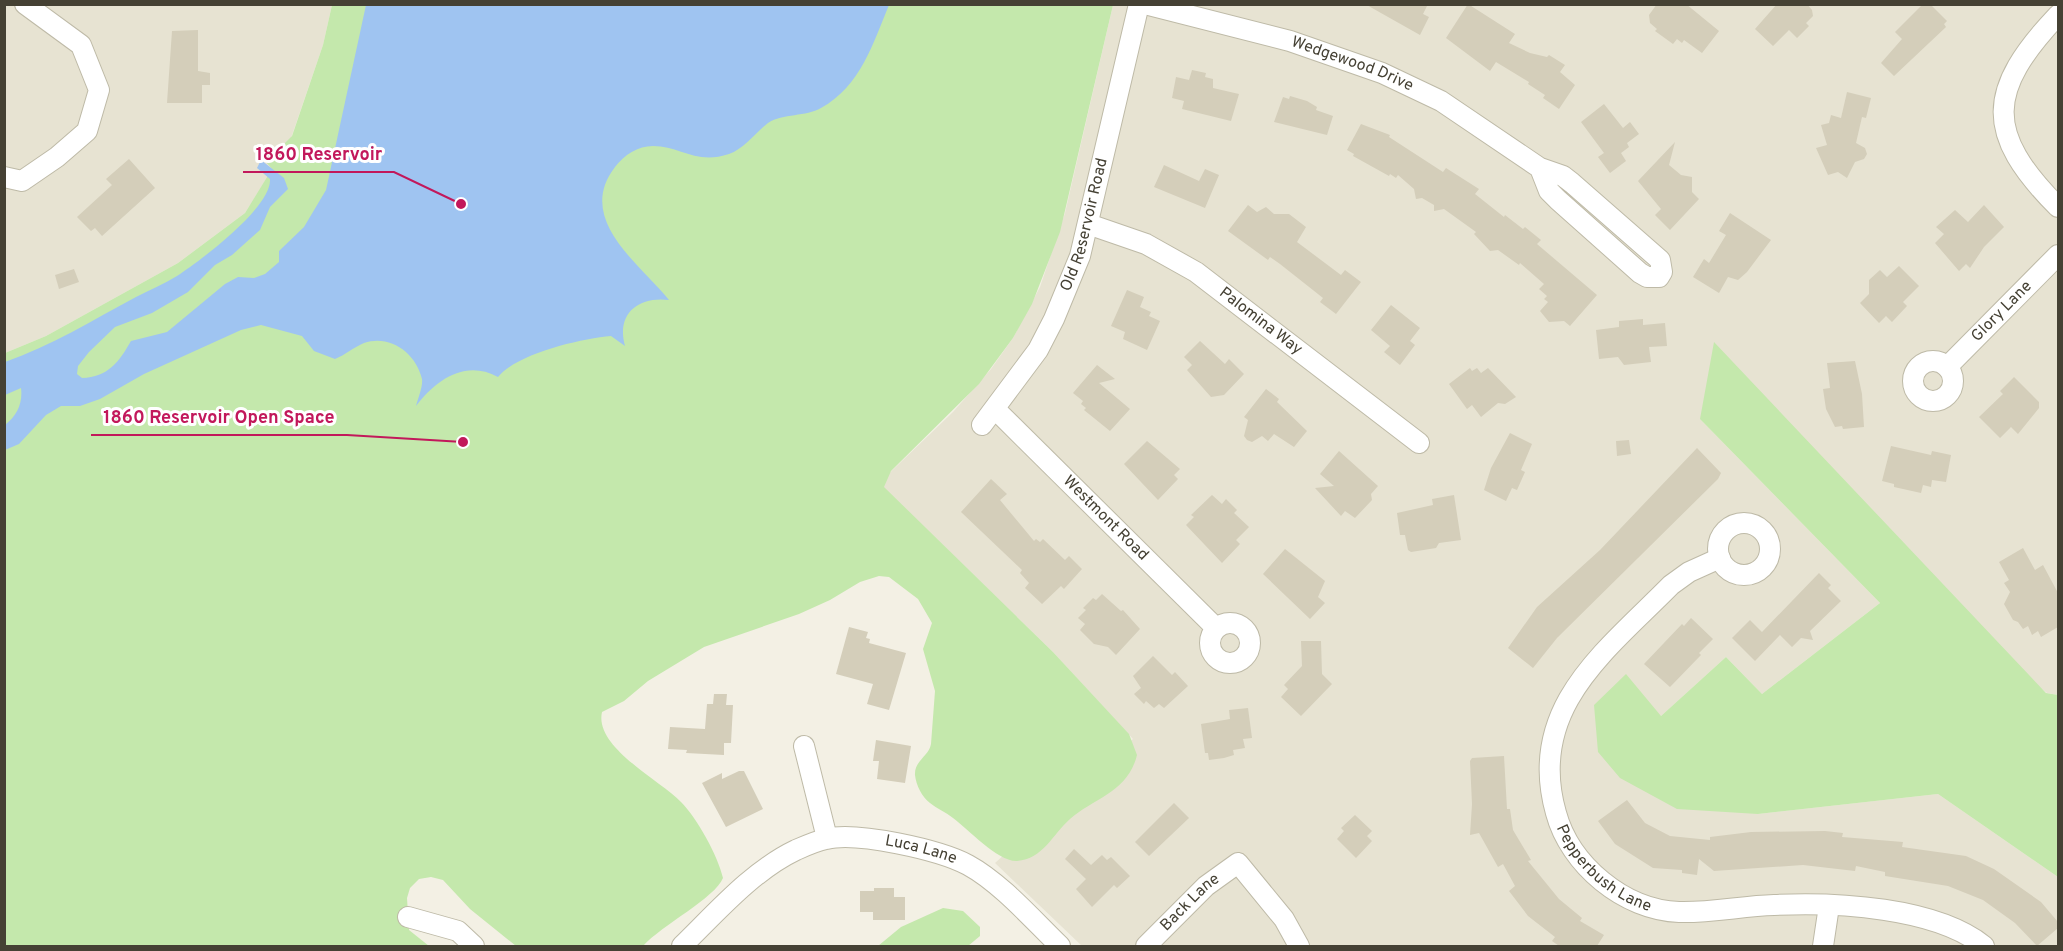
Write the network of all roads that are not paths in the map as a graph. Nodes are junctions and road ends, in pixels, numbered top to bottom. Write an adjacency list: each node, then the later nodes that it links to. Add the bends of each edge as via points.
1 (25, 4): 6 (street, via 81,45 99,90 87,131 22,181)
2 (1139, 4): 8 (street, Old Reservoir Road)
3 (1145, 4): 5 (street, Wedgewood Drive, via 1290,41 1382,73 1441,101)
4 (2058, 15): 7 (street, via 2017,63 2005,98 2004,117 2007,135 2022,167)
5 (1540, 168): 5 (street, Wedgewood Drive, via 1549,191 1558,200 1640,273 1659,277 1663,266 1655,254 1563,176)
6 (4, 177)
7 (2058, 207)
8 (1088, 224): 11 (street, Old Reservoir Road, via 1080,256 1054,319 1038,350); 13 (street, Palomina Way, via 1146,244 1197,272)
9 (2058, 255): 10 (street, Glory Lane)
10 (1947, 367)
11 (996, 410): 12 (street, Old Reservoir Road); 15 (street, Westmont Road)
12 (982, 425)
13 (1419, 444)
14 (1720, 558): 18 (street, Pepperbush Lane, via 1671,585 1579,680 1558,717 1551,742 1550,789 1556,815 1566,837 1594,874 1632,901 1655,908 1698,912 1775,905)
15 (1216, 628)
16 (804, 746): 17 (street)
17 (827, 838): 21 (street, Luca Lane, via 797,849 758,876); 22 (street, Luca Lane, via 901,843 968,865 1012,900)
18 (1829, 906): 25 (street); 26 (street, Pepperbush Lane, via 1936,921 1956,928)
19 (408, 917): 20 (street, via 458,931)
20 (474, 946)
21 (682, 946)
22 (1059, 946)
23 (1146, 946): 24 (street, Back Lane, via 1206,886 1238,862 1284,919)
24 (1299, 946)
25 (1823, 946)
26 (1984, 946)

